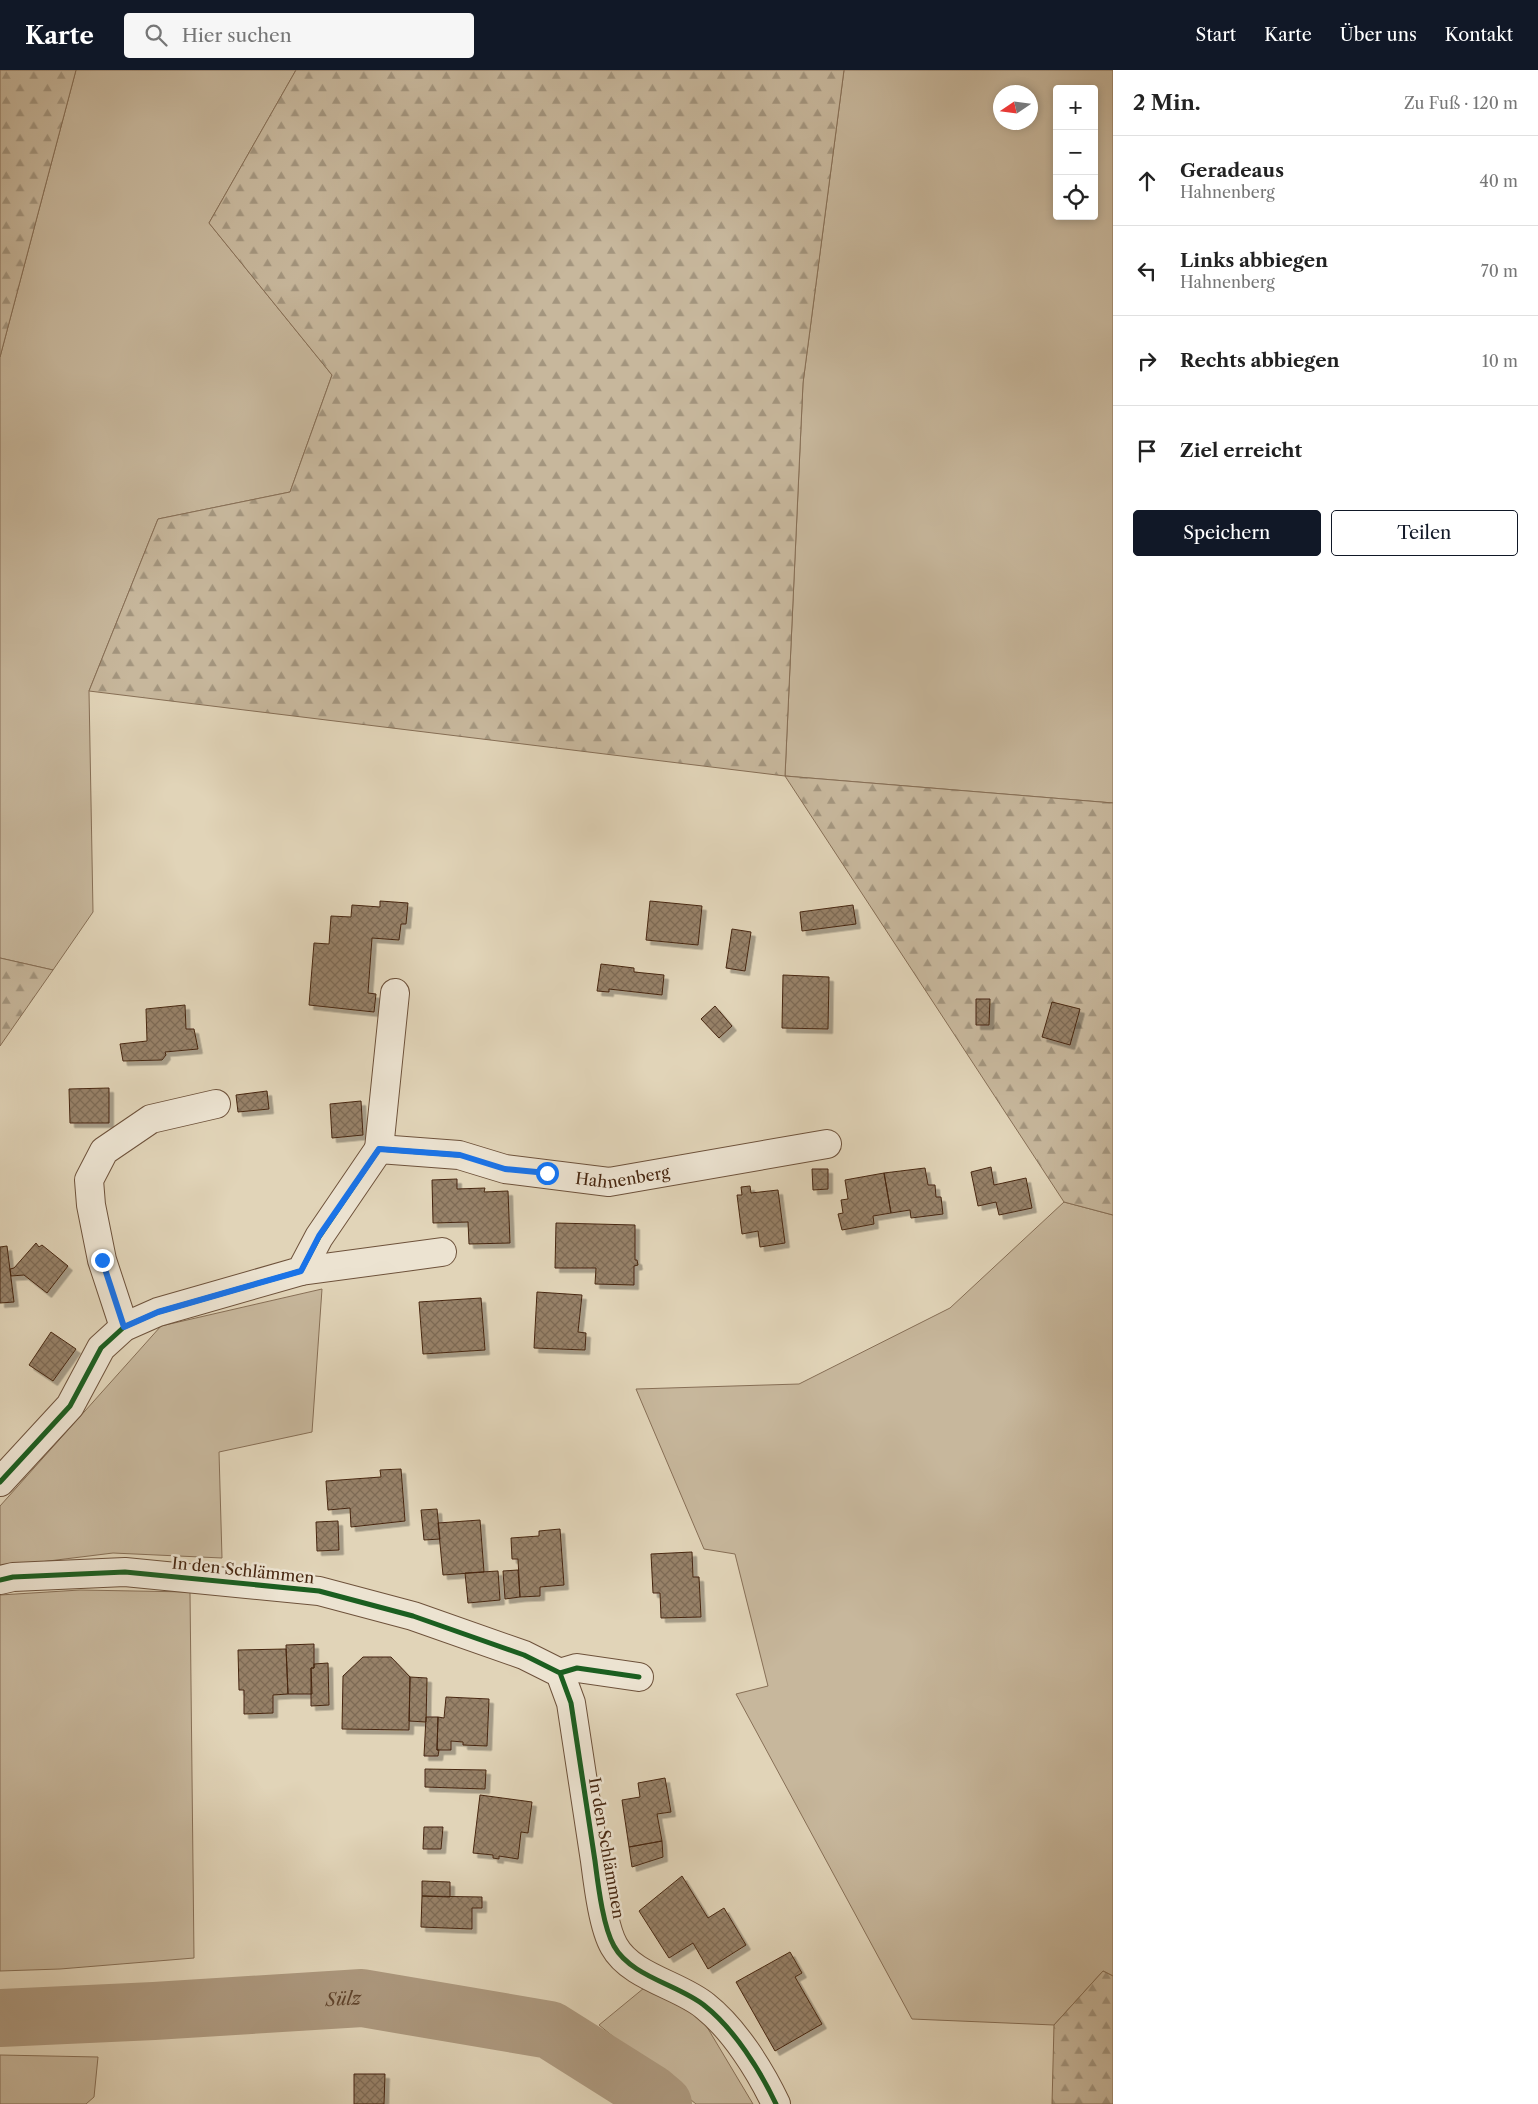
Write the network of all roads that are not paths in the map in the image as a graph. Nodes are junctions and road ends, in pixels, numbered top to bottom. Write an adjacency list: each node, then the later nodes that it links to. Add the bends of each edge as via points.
1 (395, 993): 4 (street)
2 (216, 1104): 7 (street, via 151,1119 104,1151 89,1180 102,1260)
3 (827, 1144): 4 (street, Hahnenberg, via 609,1182 505,1169 460,1155)
4 (379, 1149): 6 (street, via 319,1236)
5 (442, 1252): 6 (street)
6 (301, 1271): 7 (street, via 158,1312)
7 (124, 1327): 8 (street, via 101,1348 70,1406)
8 (0, 1482)
9 (0, 1580): 10 (street, In den Schlämmen, via 125,1572 319,1591 421,1619 524,1655)
10 (560, 1673): 11 (street, via 577,1668); 12 (street, In den Schlämmen, via 571,1703 602,1909 614,1946 626,1961 705,2005 732,2032)
11 (639, 1677)
12 (776, 2104)

